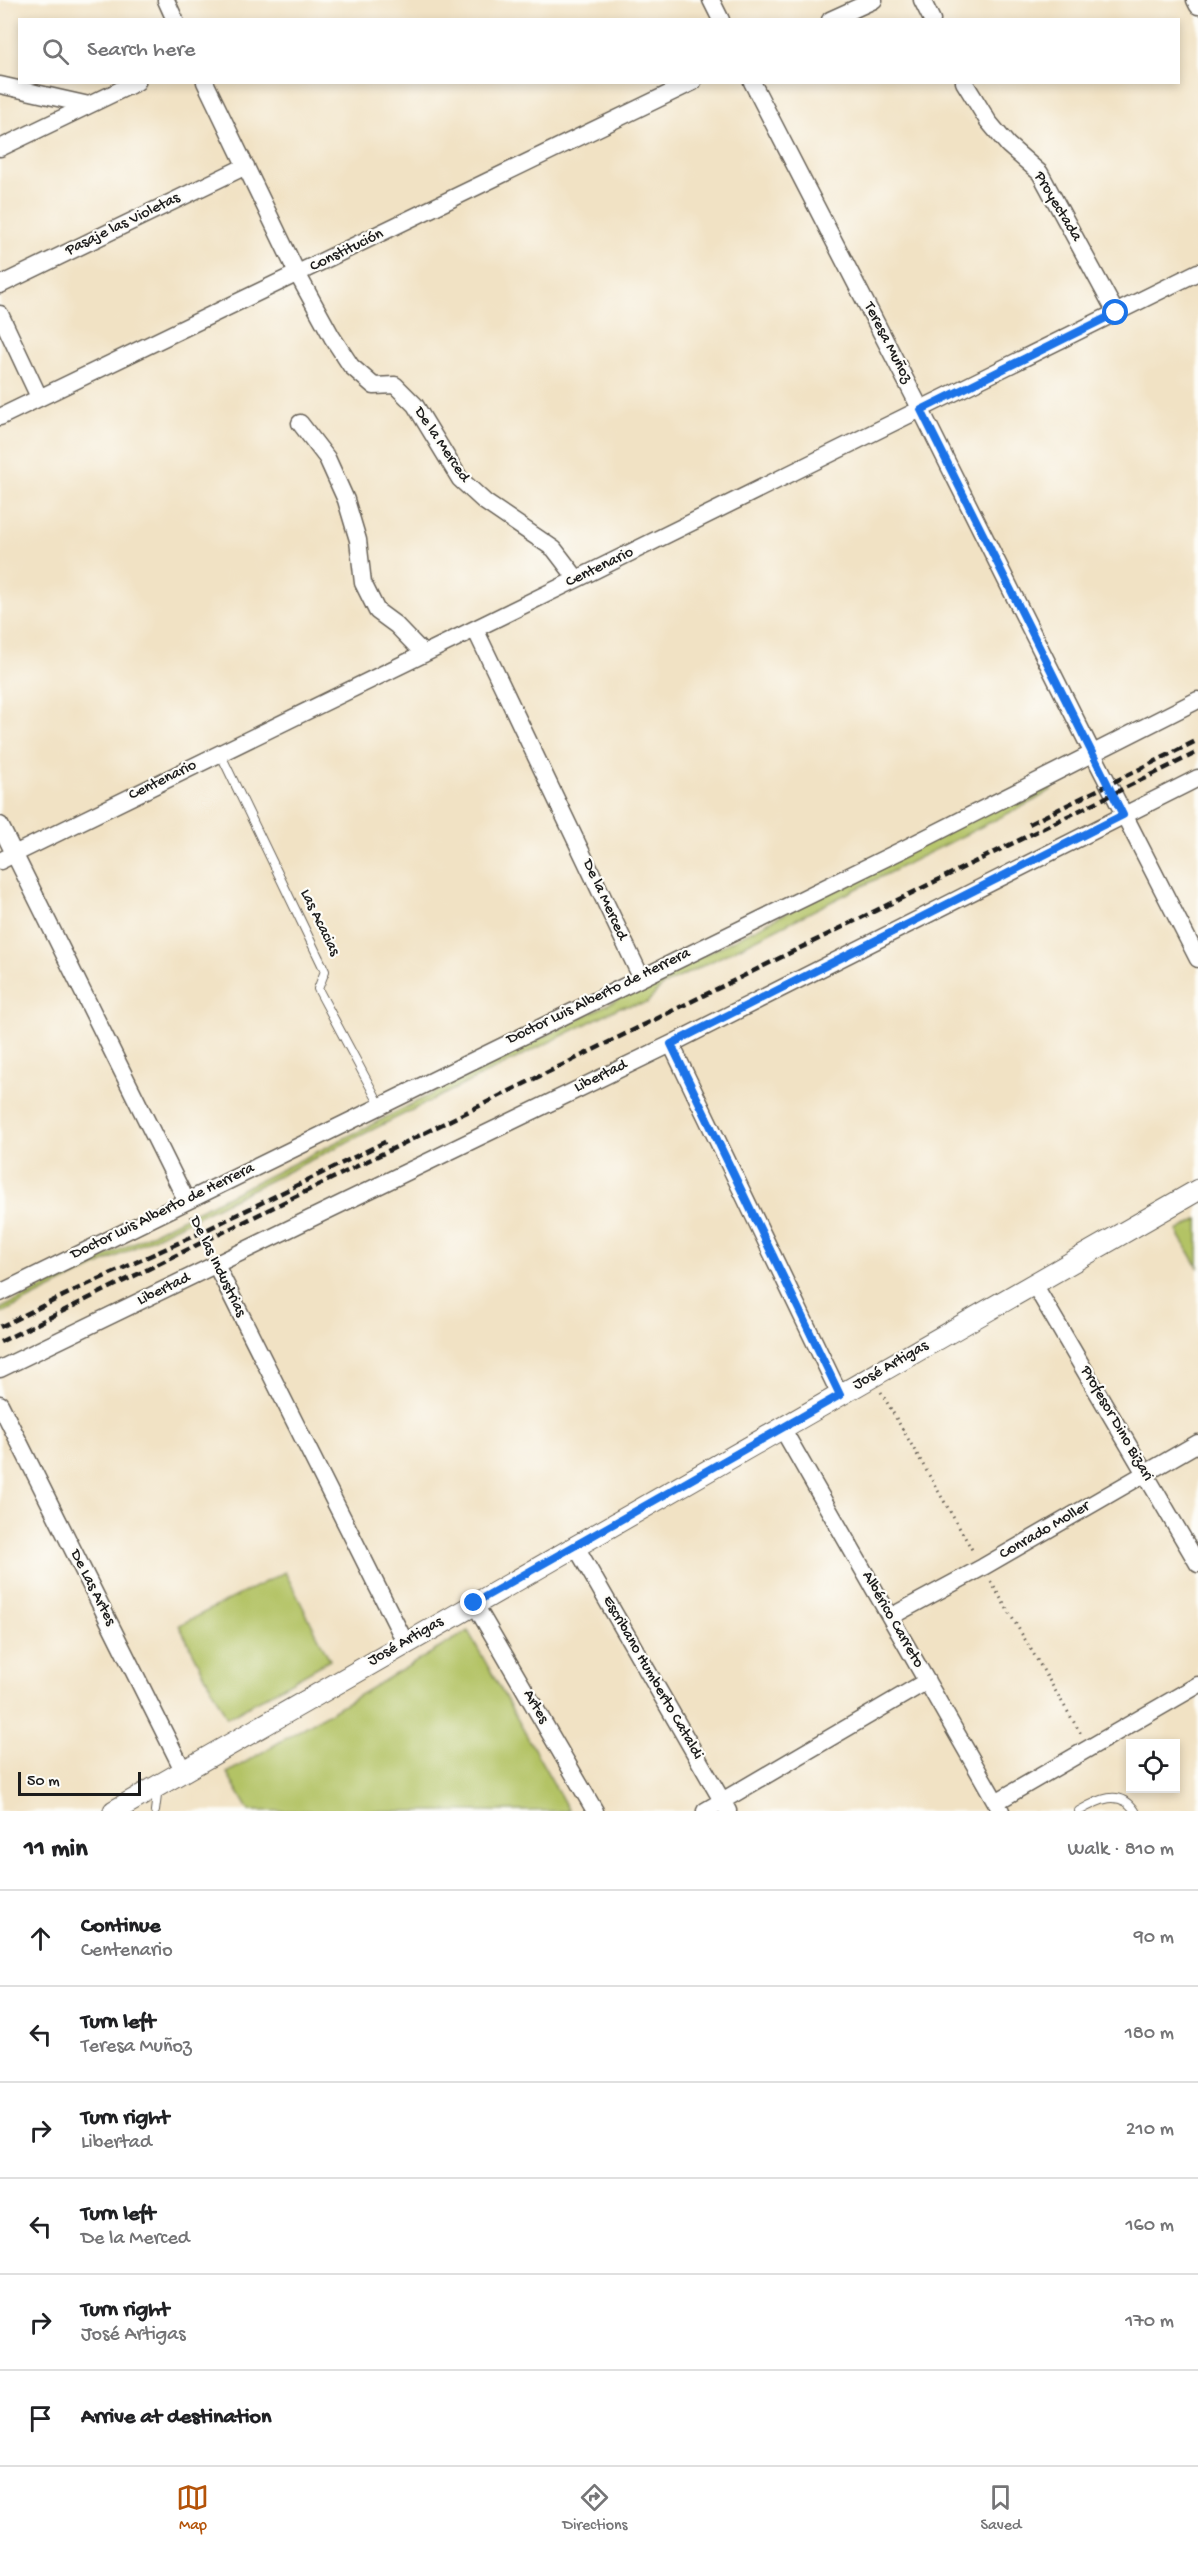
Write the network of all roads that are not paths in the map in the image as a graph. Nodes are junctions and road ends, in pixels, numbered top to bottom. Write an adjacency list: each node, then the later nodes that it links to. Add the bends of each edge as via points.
1 (166, 0): 7 (street)
2 (711, 0): 8 (street)
3 (874, 0): 9 (street)
4 (922, 0): 10 (street)
5 (1195, 0): 6 (street)
6 (1198, 6)
7 (174, 18)
8 (720, 18)
9 (834, 18)
10 (931, 18)
11 (133, 84): 17 (street)
12 (206, 84): 19 (street, De la Merced)
13 (689, 84): 21 (street, Constitución)
14 (753, 84): 26 (street, Teresa Muñoz)
15 (965, 84): 23 (street, Proyectada, via 987,121 1040,173)
16 (0, 85): 17 (street)
17 (89, 105): 18 (street)
18 (0, 148)
19 (246, 166): 21 (street, De la Merced); 22 (street, Pasaje las Violetas)
20 (1198, 272): 23 (street, Centenario)
21 (298, 274): 25 (street, Constitución); 29 (street, De la Merced, via 351,366 374,386 395,385 415,405 460,479 485,502 554,549)
22 (0, 285)
23 (1116, 313): 26 (street, Centenario)
24 (0, 314): 25 (street)
25 (39, 397): 27 (street, Constitución)
26 (921, 410): 29 (street, Centenario); 33 (street, Teresa Muñoz)
27 (0, 417)
28 (300, 423): 31 (street, via 327,458 346,500 358,540 363,583 377,611)
29 (578, 579): 30 (street, Centenario)
30 (475, 628): 31 (street, Centenario); 40 (street, De la Merced)
31 (424, 654): 34 (street, Centenario)
32 (1198, 700): 33 (street, Doctor Luis Alberto de Herrera)
33 (1092, 752): 36 (street, Teresa Muñoz); 40 (street, Doctor Luis Alberto de Herrera, via 902,850)
34 (220, 753): 38 (street, Centenario); 42 (lane, Las Acacias, via 325,971 318,989)
35 (1198, 778): 36 (street, Libertad)
36 (1123, 815): 39 (street, Teresa Muñoz); 41 (street, Libertad)
37 (0, 825): 38 (street, De las Industrias)
38 (7, 857): 44 (street, De las Industrias)
39 (1198, 959)
40 (640, 977): 42 (street, Doctor Luis Alberto de Herrera)
41 (671, 1044): 45 (street, Libertad); 49 (street)
42 (380, 1105): 44 (street, Doctor Luis Alberto de Herrera)
43 (1198, 1190): 46 (street, José Artigas)
44 (186, 1200): 47 (street, Doctor Luis Alberto de Herrera)
45 (216, 1265): 48 (street, Libertad); 58 (street, De las Industrias)
46 (1034, 1284): 49 (street, José Artigas); 53 (street, Profesor Dino Bizari)
47 (0, 1293)
48 (0, 1369)
49 (840, 1395): 51 (street, José Artigas)
50 (0, 1404): 61 (street, De Las Artes)
51 (782, 1428): 54 (street, José Artigas); 57 (street, Albérico Carreto)
52 (1198, 1443): 53 (street, Conrado Moller)
53 (1145, 1474): 55 (street, Profesor Dino Bizari); 57 (street, Conrado Moller)
54 (575, 1545): 56 (street, José Artigas); 63 (street, Escribano Humberto Cataldi)
55 (1198, 1564)
56 (474, 1603): 58 (street, José Artigas); 67 (street, Artes)
57 (890, 1617): 59 (street, Albérico Carreto)
58 (405, 1642): 61 (street, José Artigas)
59 (927, 1681): 63 (street); 64 (street, Albérico Carreto)
60 (1198, 1685): 64 (street)
61 (184, 1772): 62 (street, José Artigas)
62 (158, 1787): 65 (street, José Artigas); 66 (lane)
63 (726, 1806): 68 (street)
64 (999, 1806)
65 (114, 1811)
66 (155, 1811)
67 (595, 1811)
68 (705, 1811)
69 (1079, 1811): 70 (lane, via 1111,1797 1122,1798)
70 (1135, 1811)

